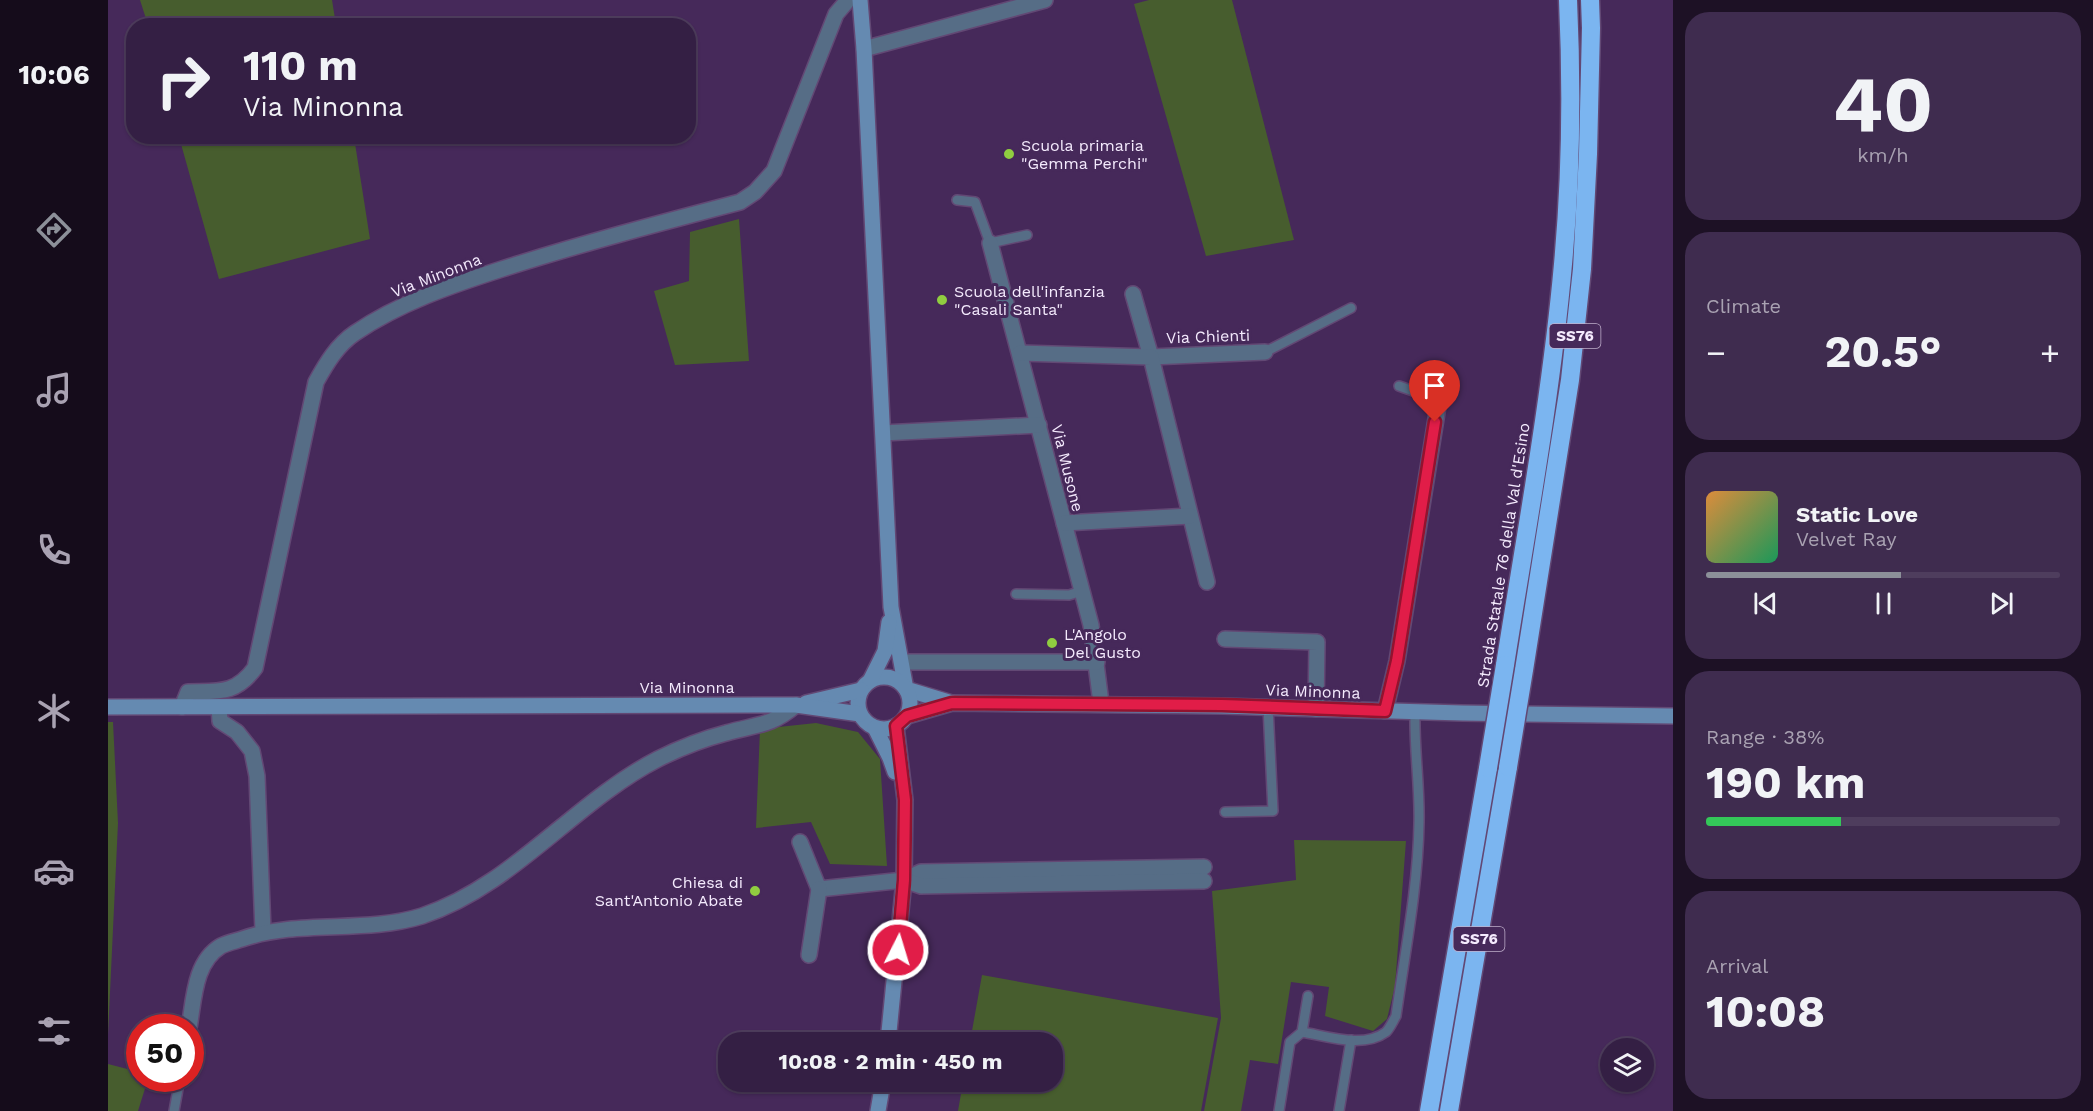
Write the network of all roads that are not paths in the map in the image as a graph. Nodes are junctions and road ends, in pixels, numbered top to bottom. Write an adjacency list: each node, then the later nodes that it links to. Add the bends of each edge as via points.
1 (848, 0): 36 (street, Via Minonna, via 836,14 774,171 755,192 740,202 571,247 470,280 398,308 354,333 330,357 316,382 255,668 245,682 227,690 188,692)
2 (860, 0): 8 (main road)
3 (1045, 0): 7 (street)
4 (1562, 0): 9 (highway)
5 (1568, 0): 9 (highway, Strada Statale 76 della Val d'Esino / SS76)
6 (1590, 0): 67 (highway, SS76, bridge, via 1582,269 1570,380)
7 (991, 7): 8 (street)
8 (864, 49): 21 (main road)
9 (1569, 156): 66 (highway, Strada Statale 76 della Val d'Esino / SS76, bridge, via 1563,263 1550,380)
10 (957, 200): 12 (lane, via 975,202)
11 (1027, 235): 12 (lane)
12 (990, 243): 16 (street, Via Musone)
13 (1133, 294): 17 (street)
14 (1351, 308): 15 (lane)
15 (1265, 352): 17 (street, Via Chienti)
16 (1020, 353): 17 (street, Via Chienti); 20 (street, Via Musone)
17 (1151, 357): 22 (street)
18 (1399, 386): 19 (lane)
19 (1439, 400): 41 (street, via 1397,661)
20 (1039, 425): 21 (street); 23 (street, Via Musone)
21 (883, 433): 27 (main road)
22 (1190, 516): 23 (street); 24 (street)
23 (1064, 523): 25 (street, Via Musone)
24 (1207, 582)
25 (1082, 591): 26 (lane, via 1069,595); 30 (street, Via Musone)
26 (1016, 594)
27 (891, 607): 29 (main road); 31 (main road, via 885,651)
28 (1225, 639): 40 (street, via 1317,642)
29 (902, 662): 30 (street); 32 (main road)
30 (1097, 662): 34 (street, Via Musone)
31 (866, 686): 32 (main road, Via Minonna, via 876,678 890,678); 35 (main road, Via Minonna); 43 (main road, via 858,706)
32 (906, 689): 33 (main road, Via Minonna); 45 (main road, via 910,702)
33 (952, 703): 34 (main road, Via Minonna); 45 (main road, Via Minonna)
34 (1101, 704): 38 (main road, Via Minonna)
35 (796, 705): 37 (main road, Via Minonna); 43 (main road, Via Minonna); 53 (street, via 773,722 696,742 658,759 619,783 487,884 455,903 385,923)
36 (183, 707): 37 (main road, Via Minonna); 39 (main road, Via Minonna)
37 (219, 707): 53 (street, via 220,721 237,732 252,751 258,776)
38 (1268, 707): 40 (main road, Via Minonna); 48 (lane, via 1273,811)
39 (108, 708)
40 (1316, 709): 41 (main road, Via Minonna)
41 (1385, 711): 42 (main road, Via Minonna)
42 (1415, 712): 44 (main road, Via Minonna); 59 (lane, via 1418,844 1396,1016 1388,1031 1373,1039)
43 (860, 714): 46 (main road)
44 (1673, 716)
45 (901, 721): 46 (main road, Via Minonna); 47 (main road)
46 (874, 728): 47 (main road)
47 (905, 800): 51 (main road)
48 (1225, 812)
49 (800, 842): 52 (street)
50 (1204, 874): 51 (street, via 921,886)
51 (904, 880): 52 (street); 57 (main road)
52 (819, 889): 54 (street)
53 (263, 931): 56 (street, via 222,946 208,956 198,976)
54 (809, 955)
55 (1308, 996): 58 (lane)
56 (191, 1014)
57 (889, 1032)
58 (1302, 1032): 59 (lane); 64 (lane, via 1290,1042)
59 (1351, 1040): 65 (lane)
60 (177, 1092): 62 (lane)
61 (881, 1092): 63 (main road)
62 (174, 1111)
63 (878, 1111)
64 (1279, 1111)
65 (1340, 1111)
66 (1429, 1111)
67 (1449, 1111)

